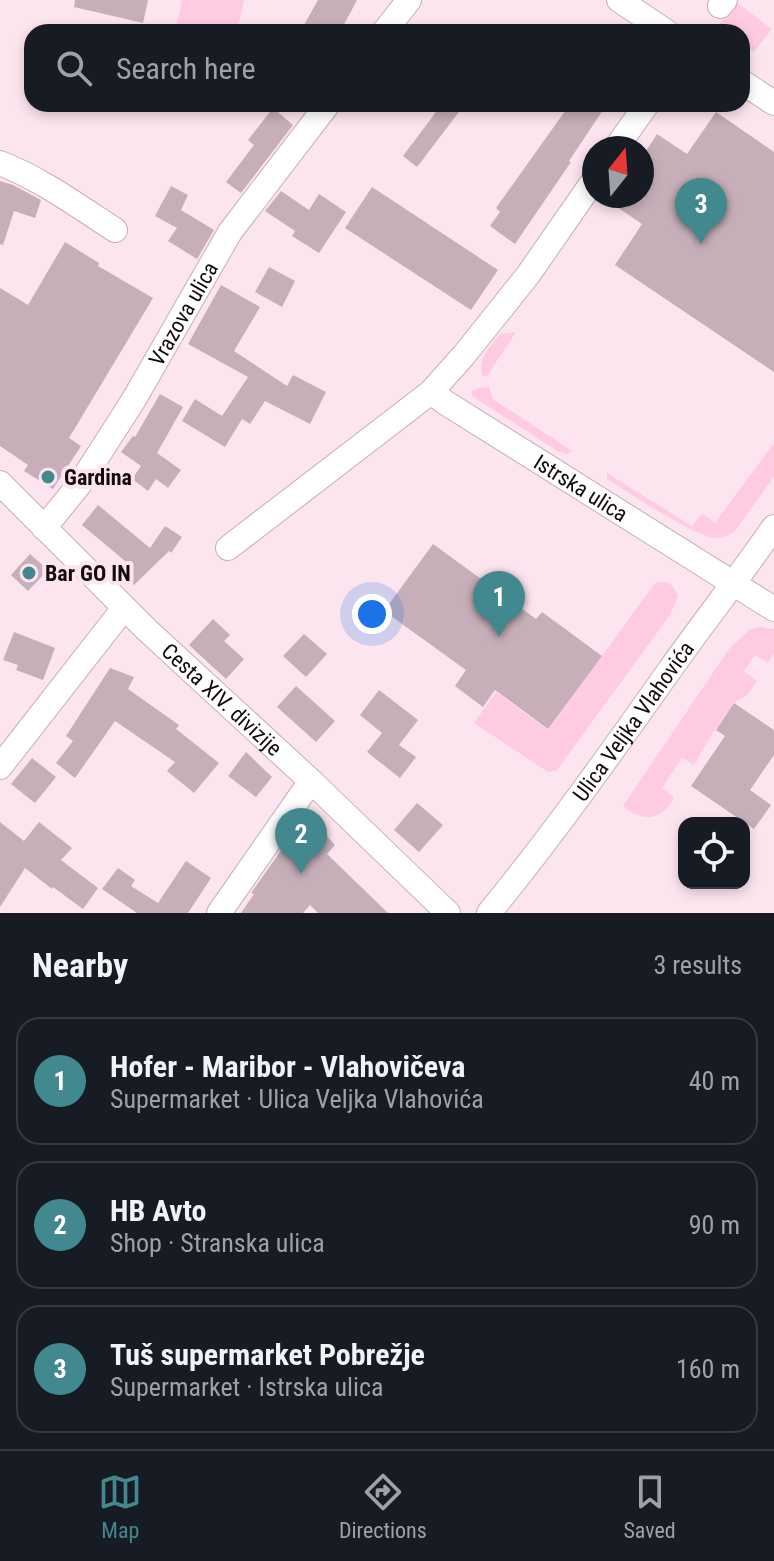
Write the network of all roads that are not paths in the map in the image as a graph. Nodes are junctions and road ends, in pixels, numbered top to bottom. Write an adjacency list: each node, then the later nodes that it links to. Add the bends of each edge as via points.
1 (409, 0): 3 (street)
2 (619, 0): 4 (street)
3 (390, 24)
4 (655, 24)
5 (750, 87): 6 (street)
6 (774, 103)
7 (322, 112): 16 (street, Vrazova ulica, via 230,232 133,401)
8 (641, 112): 9 (street)
9 (624, 136)
10 (0, 163): 12 (street)
11 (582, 197): 13 (street, via 528,275)
12 (115, 230)
13 (431, 392): 17 (street); 18 (street, Istrska ulica)
14 (0, 483): 16 (street, Cesta XIV. divizije)
15 (774, 527): 18 (street, Ulica Veljka Vlahovića)
16 (44, 528): 19 (street, Cesta XIV. divizije)
17 (228, 548)
18 (733, 583): 20 (street, Istrska ulica); 25 (street, Ulica Veljka Vlahovića)
19 (124, 608): 21 (street); 22 (street, Cesta XIV. divizije)
20 (774, 609)
21 (0, 767)
22 (311, 781): 23 (street); 24 (street, Cesta XIV. divizije)
23 (219, 913)
24 (448, 913)
25 (489, 913)

